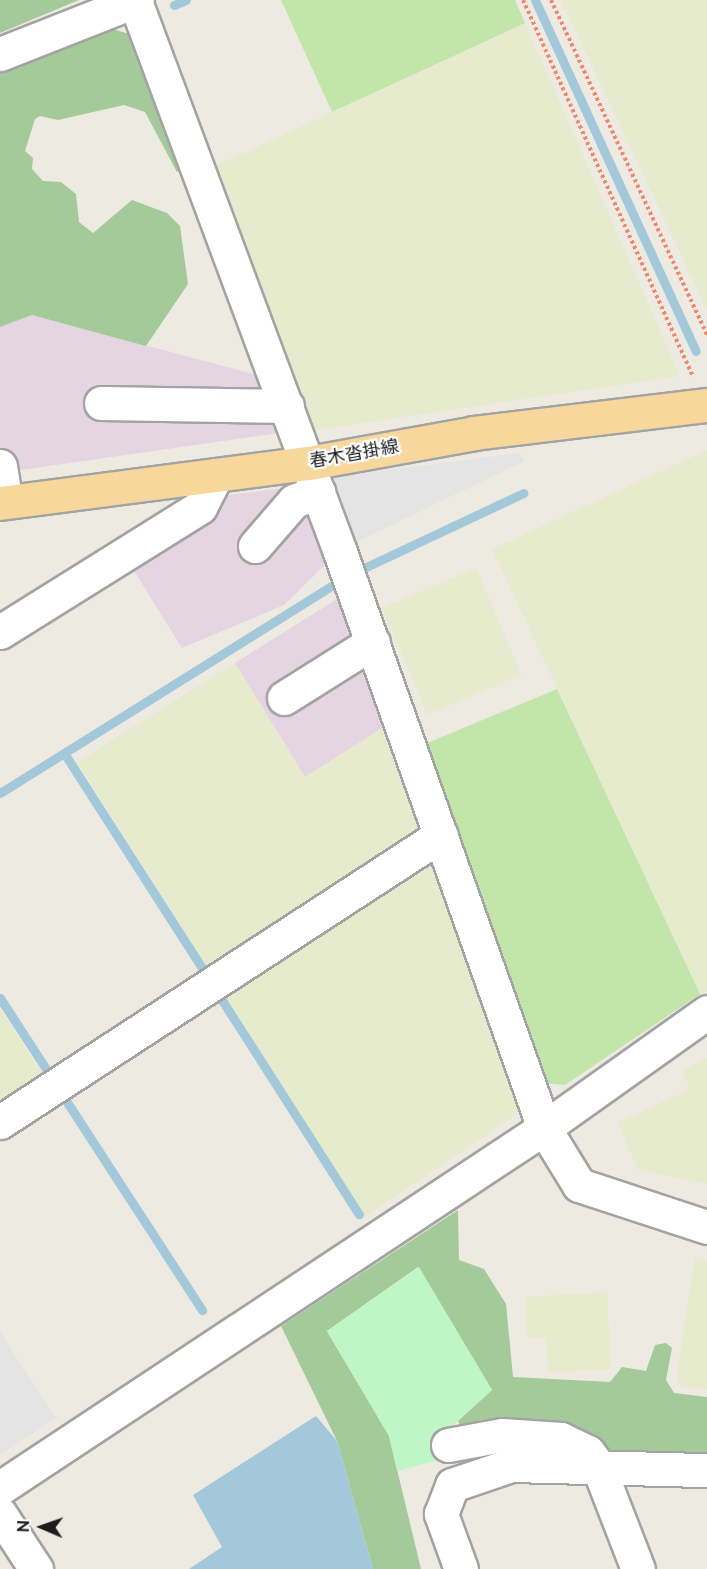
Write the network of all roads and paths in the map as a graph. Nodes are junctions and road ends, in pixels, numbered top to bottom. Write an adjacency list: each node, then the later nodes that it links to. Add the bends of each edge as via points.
1 (523, 0): 6 (path)
2 (552, 0): 5 (path)
3 (123, 2): 4 (street); 8 (street)
4 (0, 54)
5 (707, 335)
6 (702, 395): 11 (main road, 春木沓掛線, via 474,433)
7 (102, 403): 8 (street)
8 (286, 406): 11 (street)
9 (0, 466): 12 (street)
10 (216, 475): 11 (main road, 春木沓掛線); 12 (main road, 春木沓掛線); 14 (street, via 200,507)
11 (313, 477): 13 (street); 15 (street)
12 (3, 502)
13 (255, 546)
14 (0, 632)
15 (373, 642): 16 (street); 17 (street)
16 (284, 698)
17 (441, 835): 19 (street); 20 (street)
18 (707, 1012): 20 (street)
19 (0, 1122)
20 (544, 1128): 21 (street, via 579,1185); 25 (street)
21 (707, 1227)
22 (448, 1445): 23 (street, via 502,1435 561,1439 588,1452)
23 (598, 1466): 24 (street); 28 (street, via 511,1465 452,1485 441,1514); 29 (street)
24 (707, 1470)
25 (0, 1488)
26 (0, 1514): 27 (street)
27 (36, 1569)
28 (461, 1569)
29 (638, 1569)

